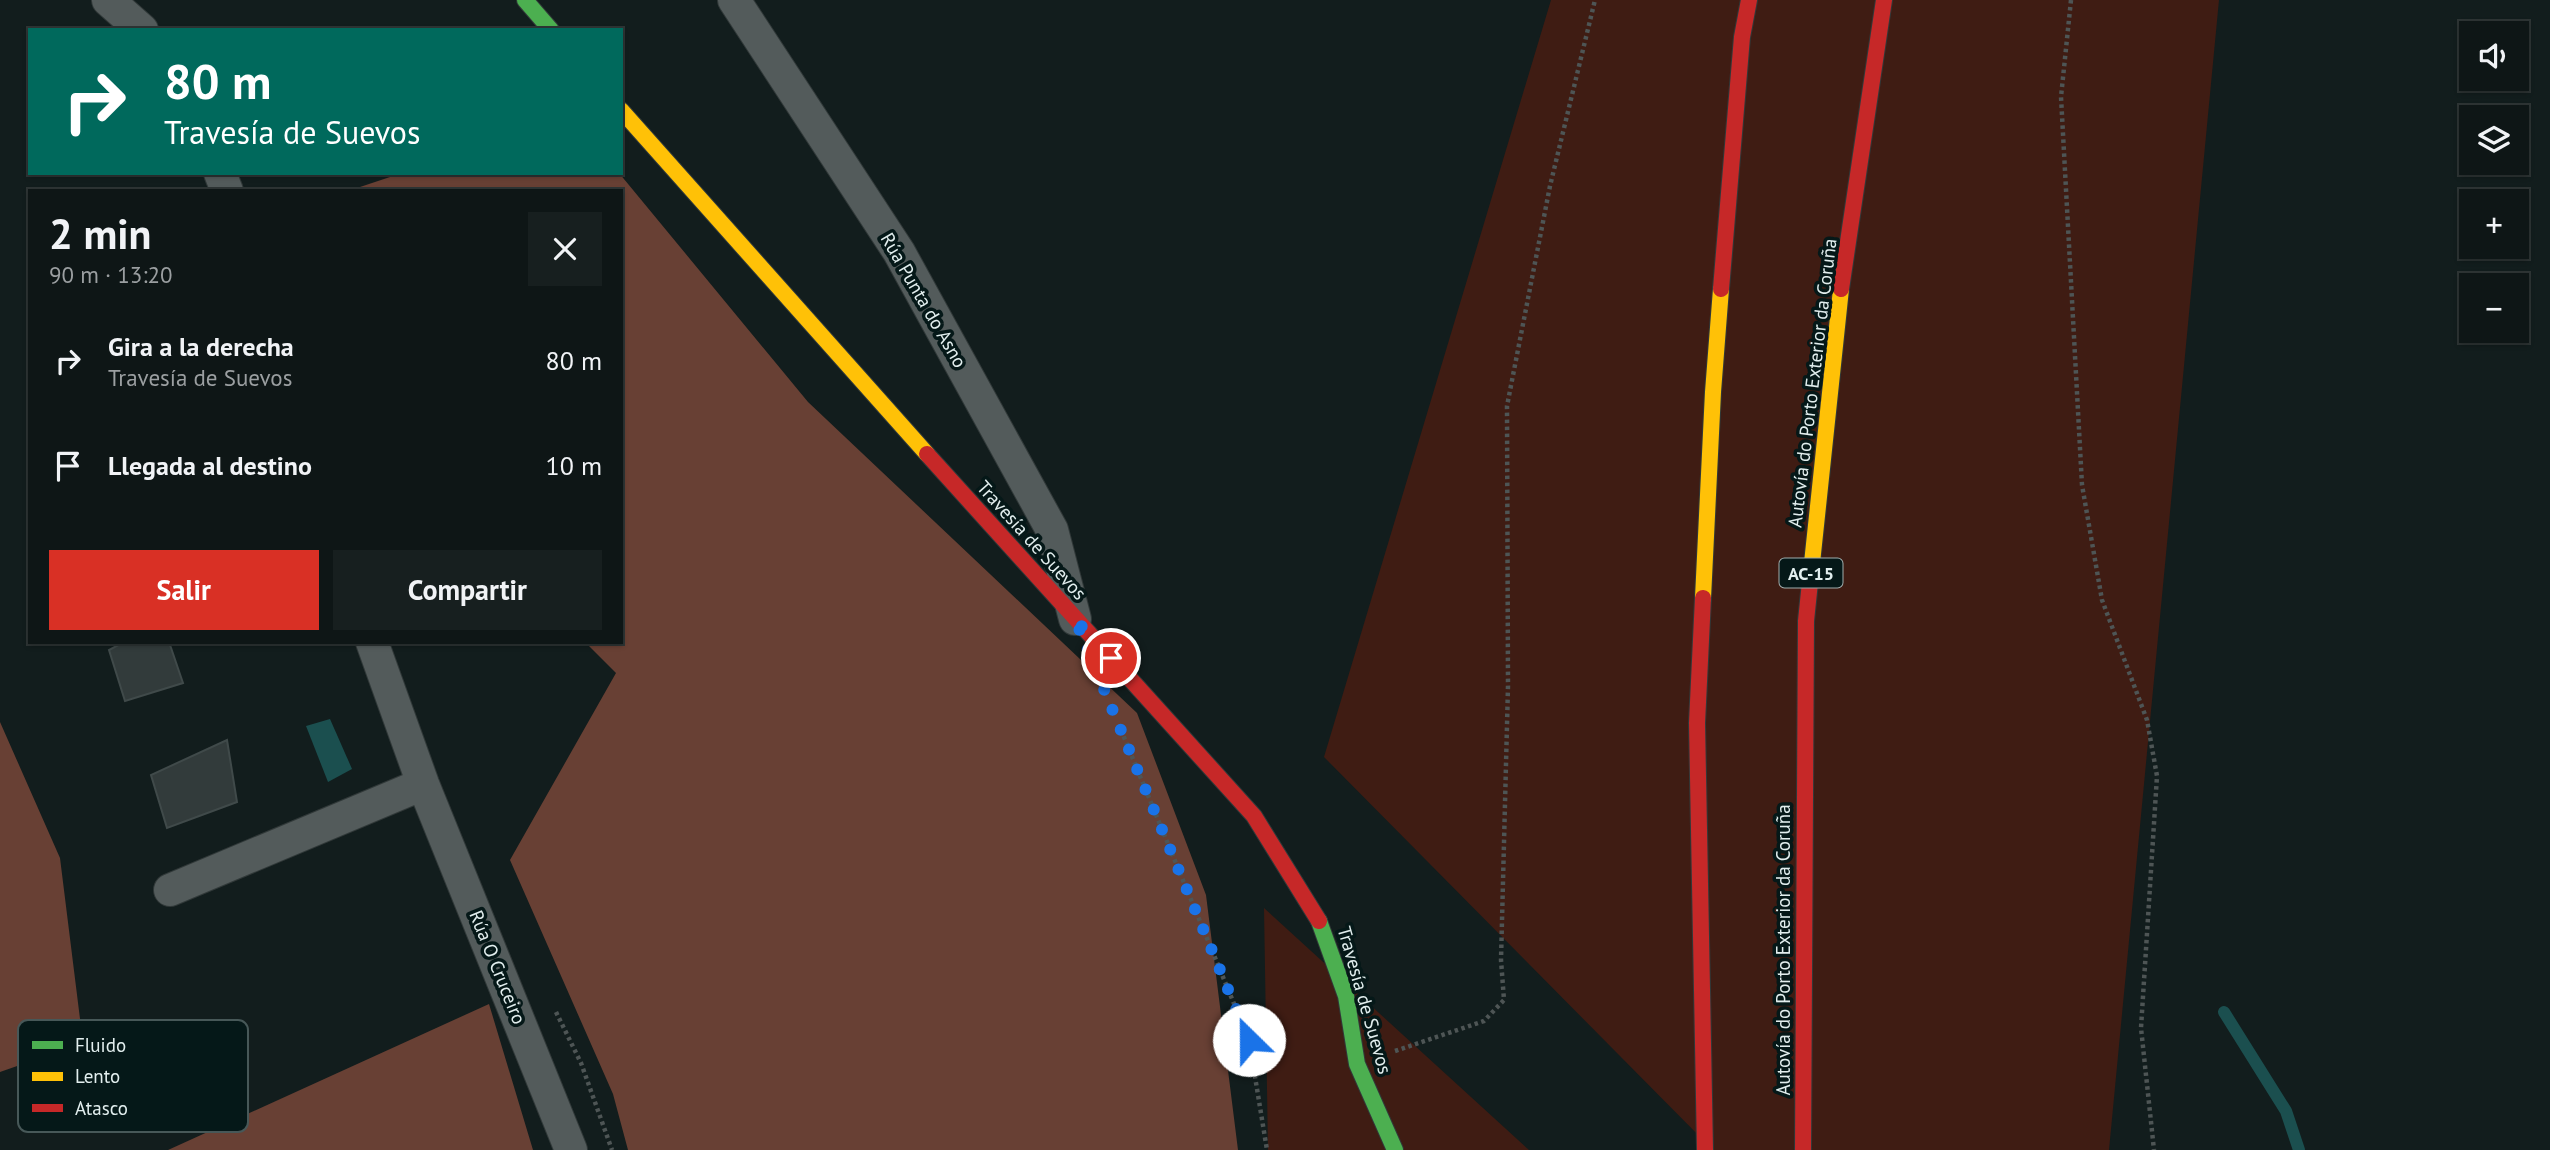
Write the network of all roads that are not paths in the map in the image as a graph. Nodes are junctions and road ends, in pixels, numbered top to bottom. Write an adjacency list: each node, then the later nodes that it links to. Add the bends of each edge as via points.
1 (107, 0): 6 (street)
2 (525, 0): 7 (main road)
3 (734, 0): 9 (street, Rúa Punta do Asno, via 913,276 1052,530)
4 (1749, 0): 15 (main road, via 1742,37 1713,392 1698,709)
5 (1884, 0): 16 (main road, Autovía do Porto Exterior da Coruña / AC-15, via 1836,325 1806,621)
6 (140, 28)
7 (549, 28)
8 (623, 112): 9 (main road, Travesía de Suevos)
9 (1075, 619): 14 (main road, Travesía de Suevos, via 1254,816 1321,922 1346,996 1357,1064)
10 (373, 644): 11 (street, Rúa O Cruceiro)
11 (423, 784): 12 (street); 13 (street, Rúa O Cruceiro)
12 (170, 890)
13 (571, 1150)
14 (1395, 1150)
15 (1705, 1150)
16 (1803, 1150)

